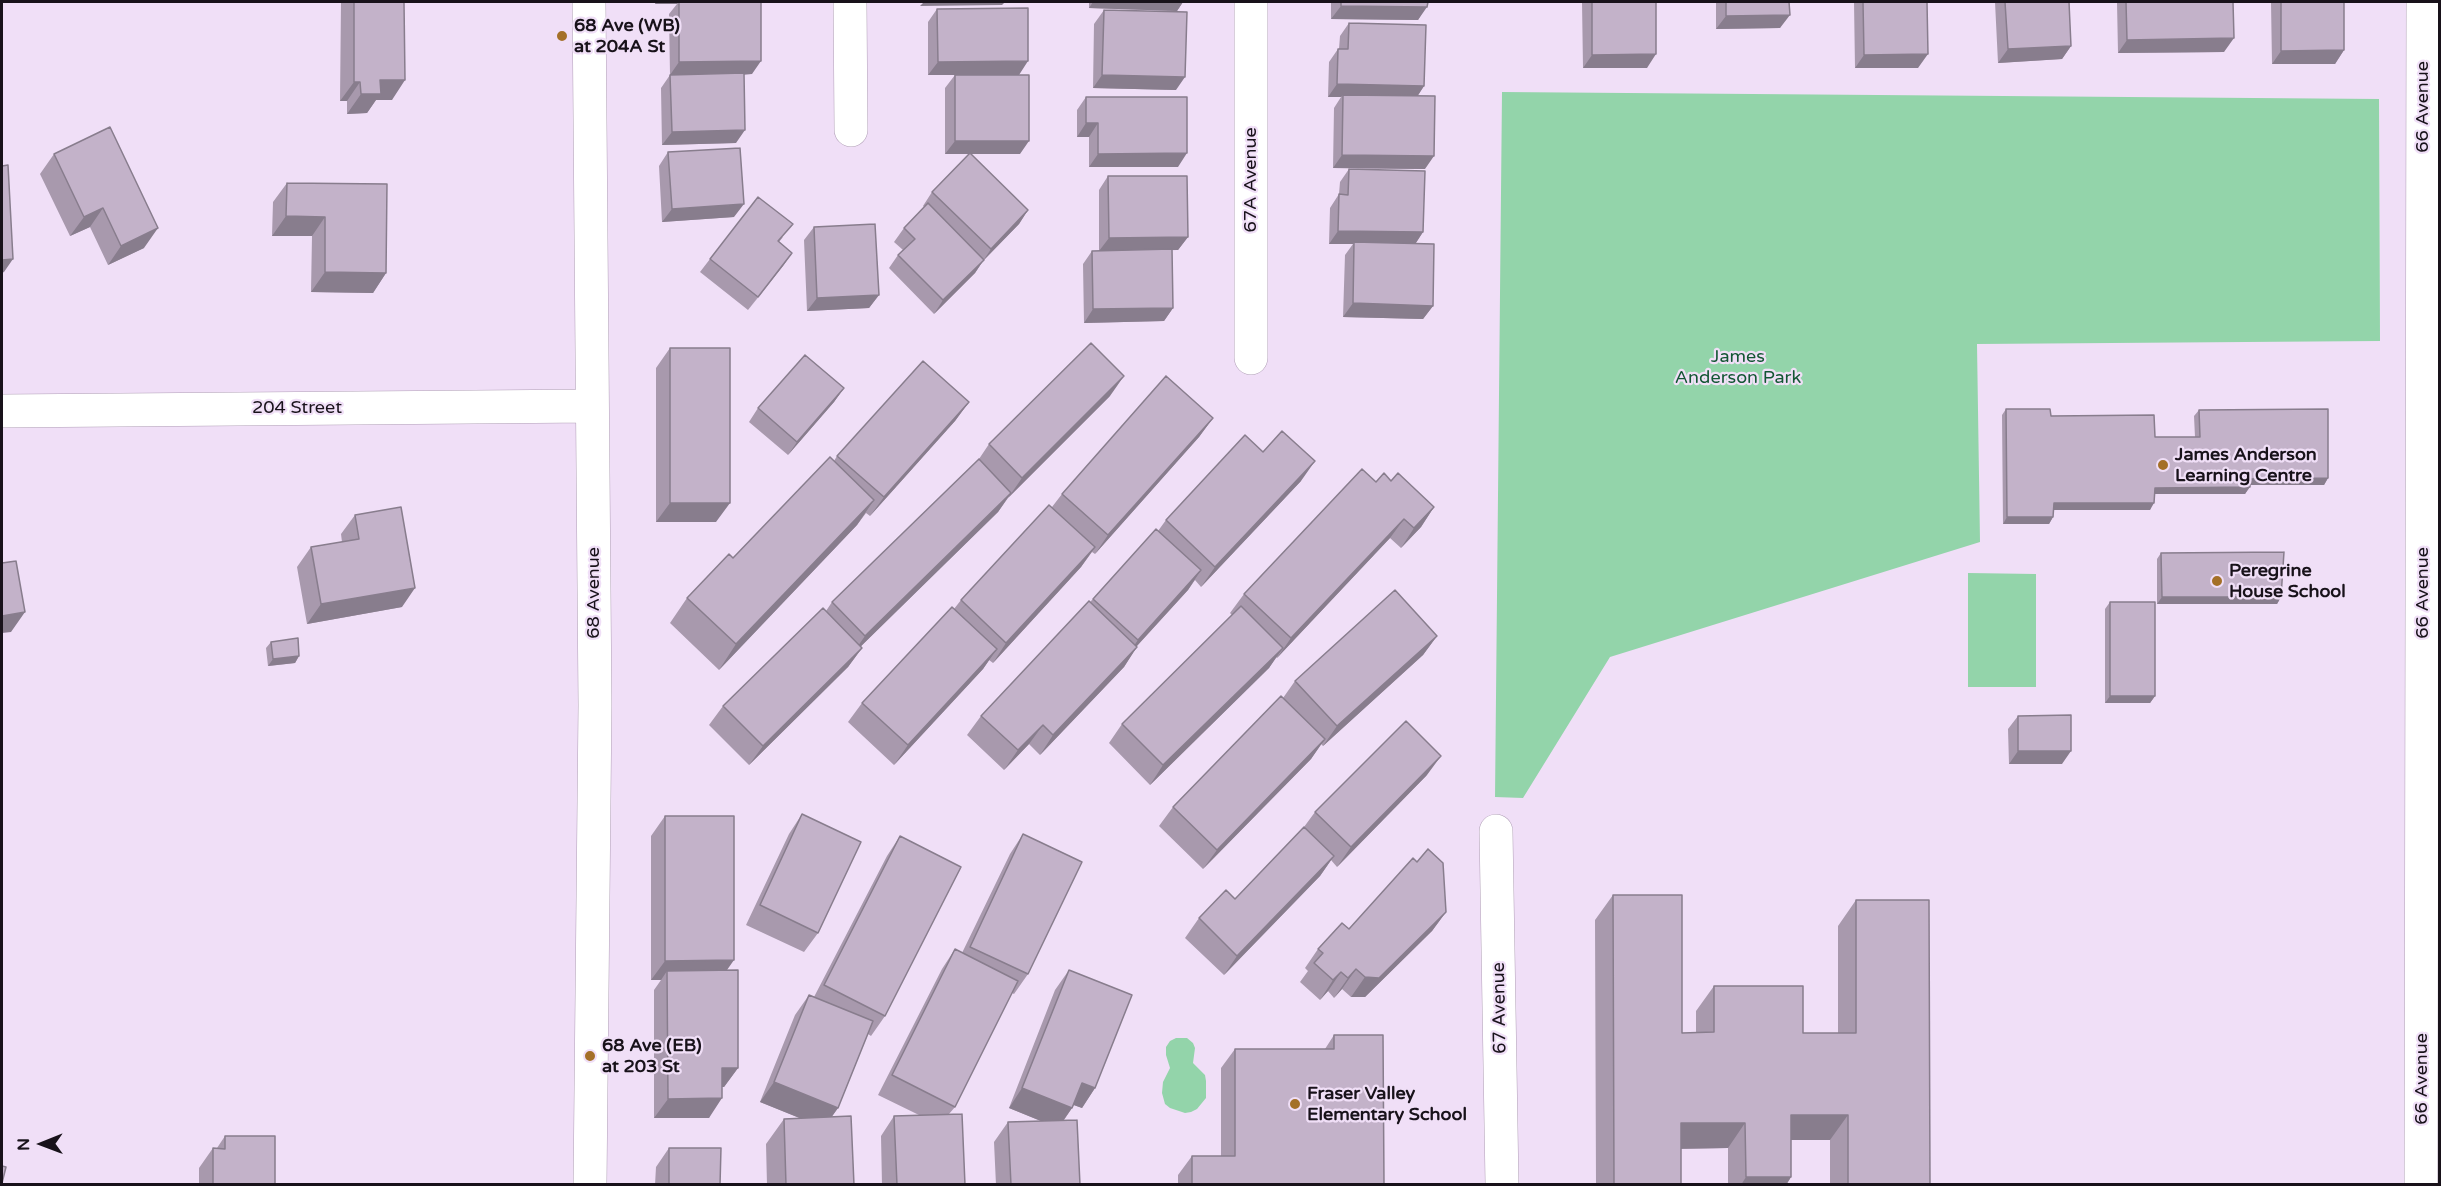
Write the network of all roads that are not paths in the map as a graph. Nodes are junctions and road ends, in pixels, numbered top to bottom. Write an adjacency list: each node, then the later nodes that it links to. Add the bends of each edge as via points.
1 (589, 2): 7 (street, 68 Avenue)
2 (850, 2): 5 (street)
3 (1251, 2): 6 (street, 67A Avenue)
4 (2423, 2): 12 (street, 66 Avenue)
5 (851, 130)
6 (1251, 358)
7 (592, 406): 8 (street, 204 Street); 10 (street, 68 Avenue)
8 (2, 411)
9 (1496, 831): 11 (street, 67 Avenue)
10 (590, 1185)
11 (1502, 1185)
12 (2421, 1185)

